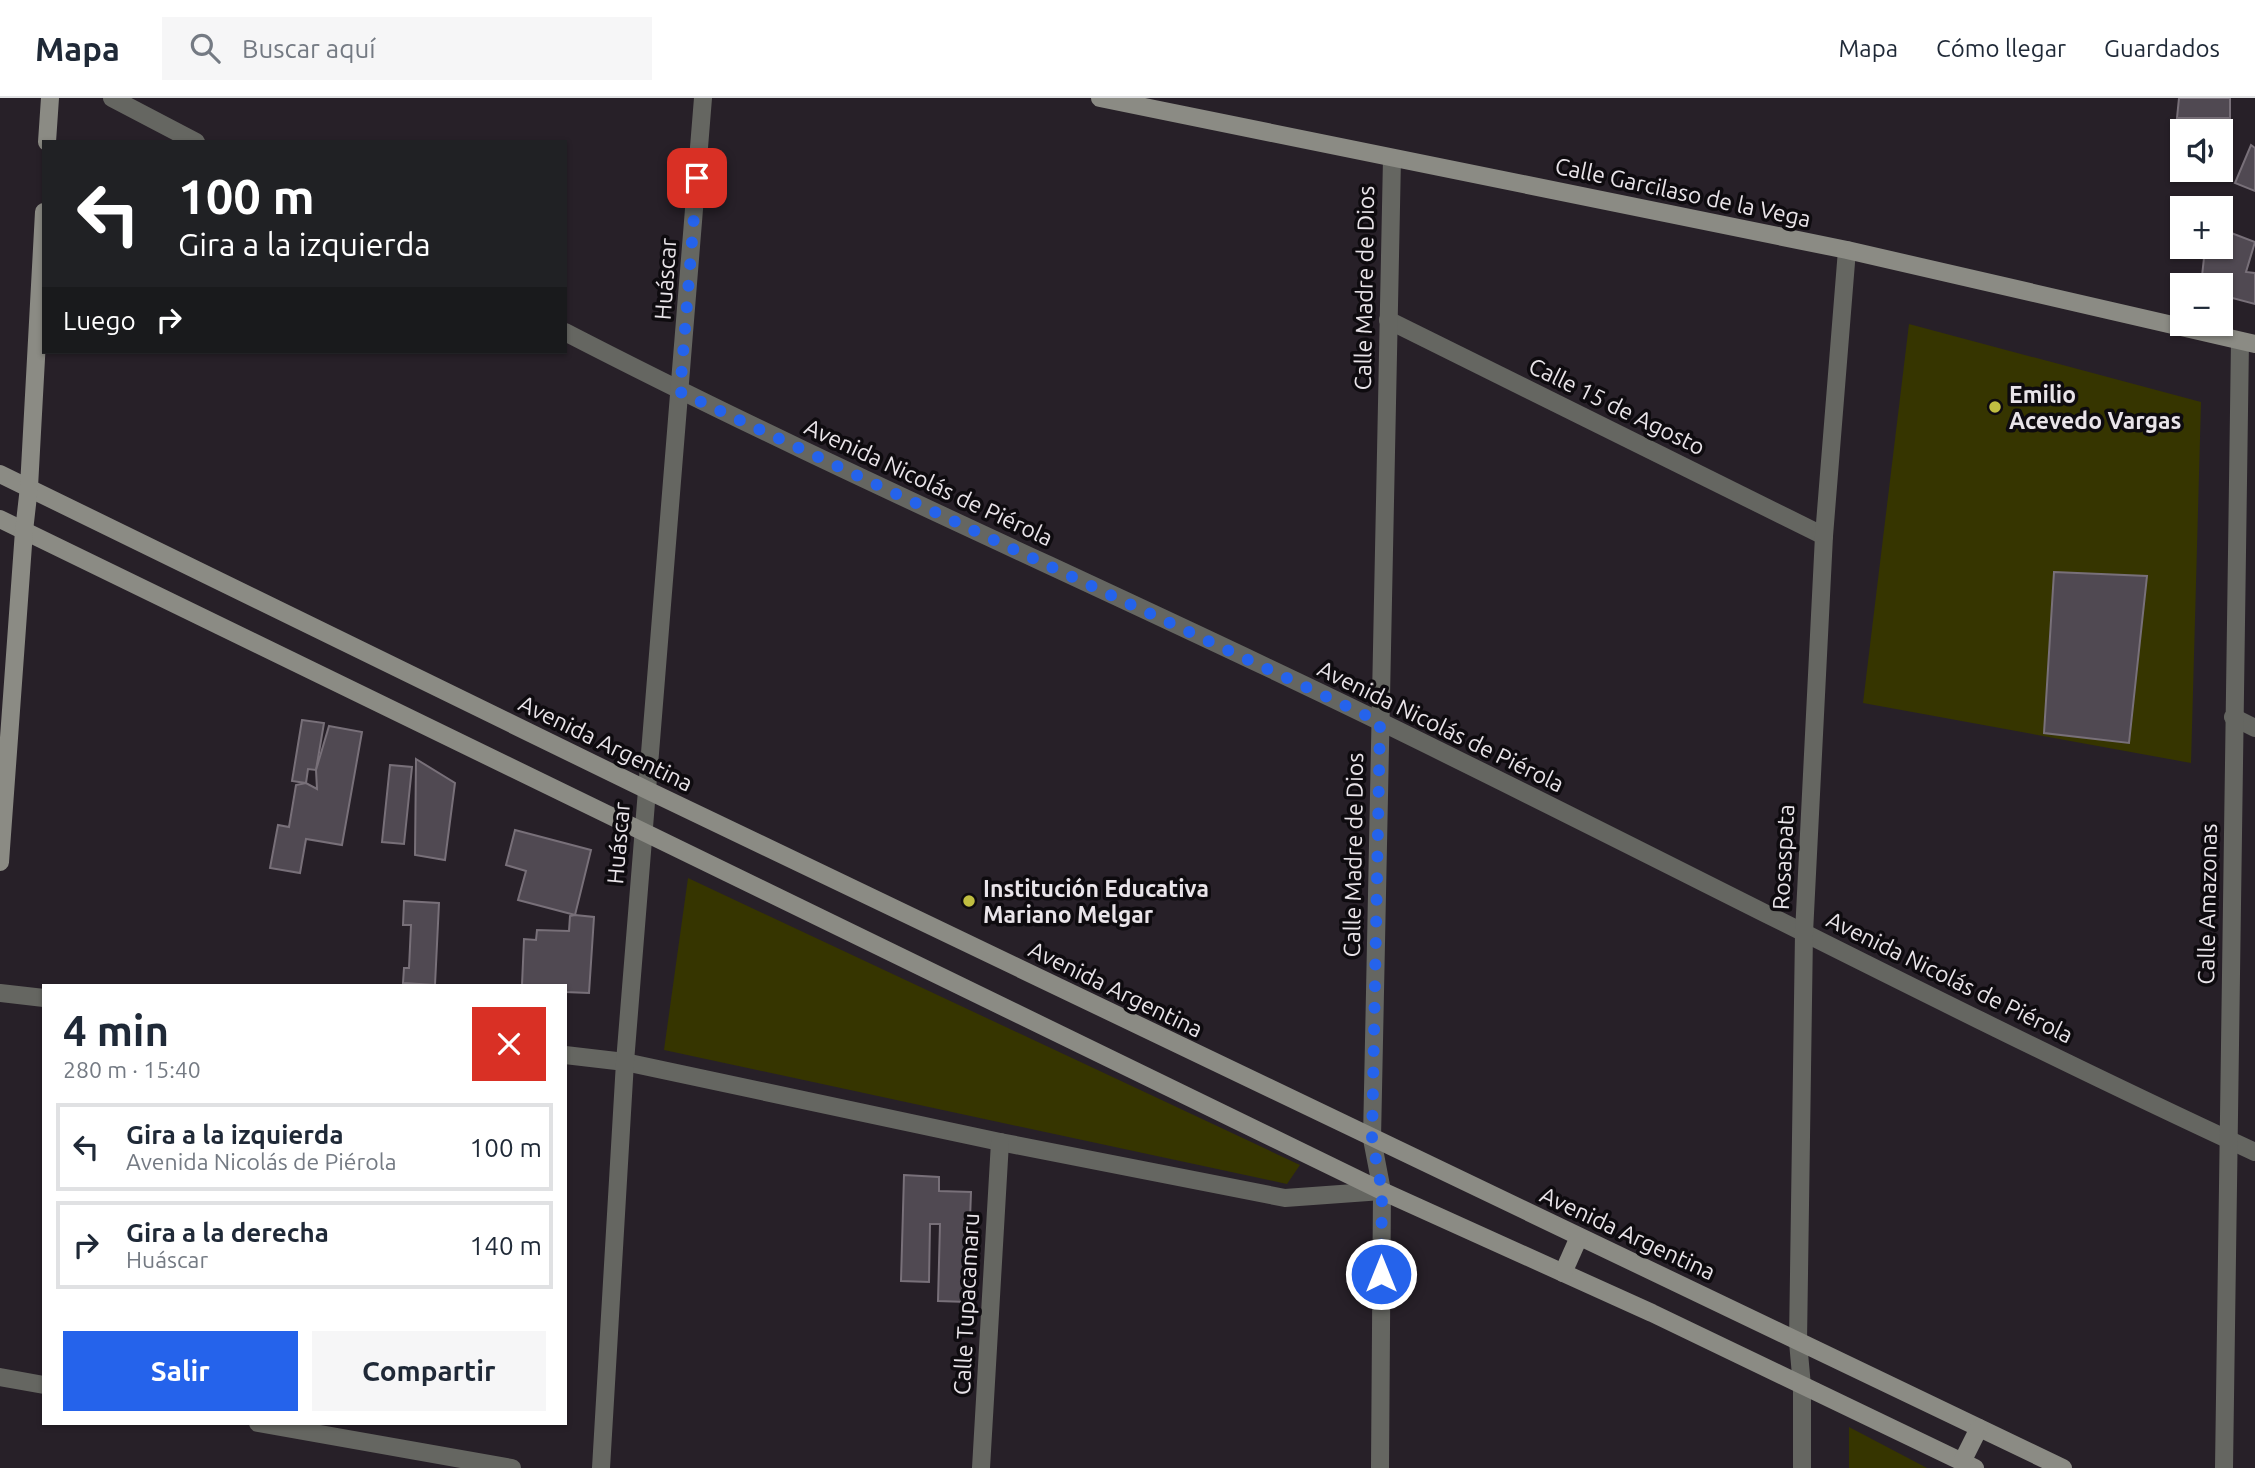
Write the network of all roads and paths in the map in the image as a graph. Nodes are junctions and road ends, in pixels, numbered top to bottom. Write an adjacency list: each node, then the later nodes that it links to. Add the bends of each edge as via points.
1 (50, 98): 5 (street)
2 (112, 98): 6 (street)
3 (703, 98): 13 (street, Huáscar)
4 (1100, 98): 7 (street, Calle Garcilaso de la Vega)
5 (47, 140)
6 (192, 140)
7 (1392, 158): 9 (street, Calle Garcilaso de la Vega); 10 (street, Calle Madre de Dios)
8 (42, 249): 15 (street)
9 (1847, 250): 12 (street, Calle Garcilaso de la Vega); 18 (street, Rosaspata)
10 (1388, 320): 18 (street, Calle 15 de Agosto); 20 (street, Calle Madre de Dios)
11 (567, 333): 13 (street, Avenida Nicolás de Piérola)
12 (2247, 343): 19 (street, Calle Amazonas)
13 (680, 392): 20 (street, Avenida Nicolás de Piérola); 22 (street, Huáscar)
14 (0, 474): 15 (street, Avenida Argentina)
15 (29, 487): 17 (street); 22 (street, Avenida Argentina)
16 (0, 519): 17 (street)
17 (24, 531): 23 (street); 24 (street)
18 (1824, 536): 25 (street, Rosaspata)
19 (2233, 717): 21 (street); 31 (street, Calle Amazonas)
20 (1380, 722): 25 (street, Avenida Nicolás de Piérola); 30 (street, Calle Madre de Dios)
21 (2255, 728)
22 (647, 790): 23 (street, Huáscar); 30 (street, Avenida Argentina)
23 (643, 833): 29 (street, Huáscar); 34 (street)
24 (0, 862)
25 (1804, 933): 31 (street, Avenida Nicolás de Piérola); 37 (street, Rosaspata)
26 (0, 993): 27 (street)
27 (42, 998)
28 (567, 1055): 29 (street)
29 (625, 1062): 32 (street); 46 (street, Huáscar)
30 (1372, 1139): 34 (street, Calle Madre de Dios); 35 (street, Avenida Argentina)
31 (2228, 1140): 33 (street, Avenida Nicolás de Piérola); 51 (street, Calle Amazonas)
32 (1000, 1142): 34 (street, via 1285,1198); 47 (street, Calle Tupacamaru)
33 (2255, 1152)
34 (1382, 1191): 36 (street); 48 (street, Calle Madre de Dios)
35 (1579, 1237): 36 (street); 37 (street, Avenida Argentina)
36 (1563, 1273): 40 (street)
37 (1798, 1342): 40 (street, Rosaspata); 42 (street, Avenida Argentina)
38 (0, 1377): 39 (street)
39 (42, 1385)
40 (1802, 1386): 44 (street); 49 (street, Rosaspata)
41 (269, 1425): 45 (street)
42 (1979, 1428): 43 (street, Avenida Argentina); 44 (street)
43 (2042, 1464): 50 (street, Avenida Argentina)
44 (1969, 1465)
45 (512, 1468)
46 (601, 1468)
47 (981, 1468)
48 (1380, 1468)
49 (1802, 1468)
50 (2063, 1468)
51 (2224, 1468)

